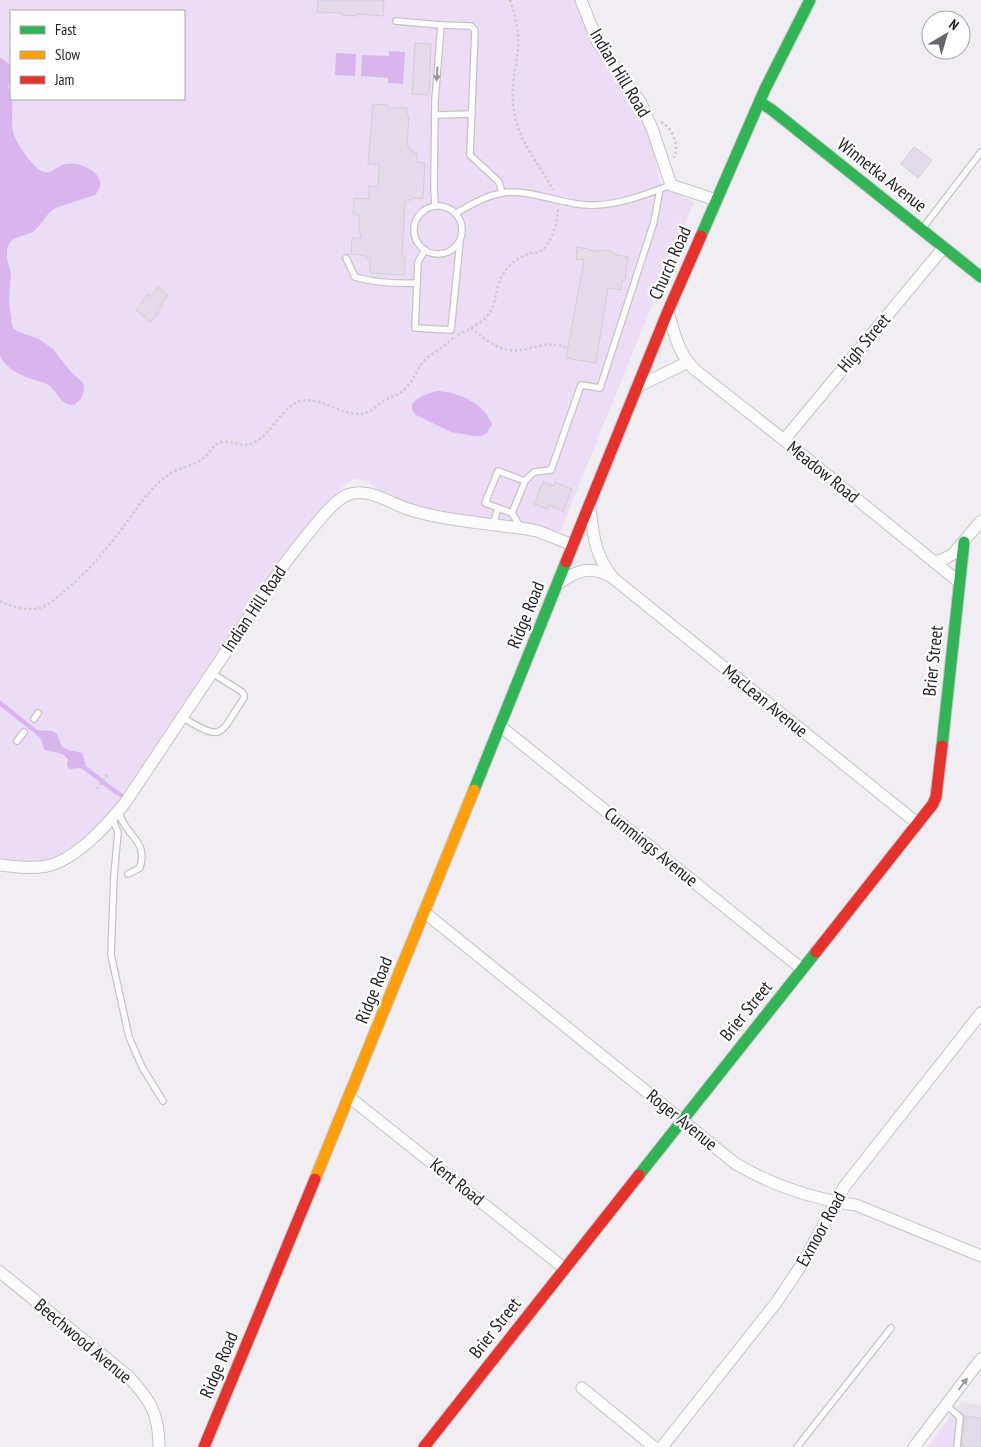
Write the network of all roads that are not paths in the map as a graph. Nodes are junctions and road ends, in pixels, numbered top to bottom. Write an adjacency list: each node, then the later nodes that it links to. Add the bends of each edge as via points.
1 (581, 0): 9 (street, Indian Hill Road, via 598,43 641,103 653,131)
2 (810, 0): 5 (street, Church Road)
3 (396, 21): 4 (lane)
4 (441, 25): 6 (lane, via 471,26 475,30); 7 (lane, one-way to 7)
5 (760, 102): 11 (street, Church Road); 14 (street, Winnetka Avenue)
6 (472, 114): 7 (lane); 10 (lane, via 470,155 499,182)
7 (435, 115): 12 (lane)
8 (981, 152): 14 (lane)
9 (665, 187): 10 (lane, via 597,205 518,192); 11 (street); 25 (lane, via 600,388 581,384 551,470 534,472)
10 (502, 193): 13 (lane)
11 (716, 200): 21 (street, Church Road)
12 (435, 206): 13 (lane, via 450,208); 17 (lane, via 423,211 414,228 416,240)
13 (456, 213): 15 (lane, via 463,227)
14 (922, 229): 16 (street, Winnetka Avenue)
15 (460, 242): 17 (lane, via 455,248 440,254); 20 (lane, via 452,330 415,328)
16 (944, 247): 19 (street, Winnetka Avenue); 24 (street, High Street)
17 (425, 250): 20 (lane, via 418,262)
18 (346, 258): 20 (lane, via 355,277 390,284)
19 (980, 275)
20 (417, 284)
21 (668, 311): 22 (street, Meadow Road, via 678,344); 23 (street, Church Road)
22 (688, 362): 23 (street); 24 (street, Meadow Road)
23 (637, 387): 26 (street, Church Road)
24 (784, 440): 34 (street, Meadow Road)
25 (525, 481): 27 (lane, via 498,470 485,504); 28 (lane)
26 (590, 506): 33 (street, Church Road); 35 (street, MacLean Avenue, via 598,554)
27 (498, 508): 28 (lane); 30 (lane)
28 (512, 512): 31 (lane)
29 (981, 521): 32 (street)
30 (492, 525): 31 (street, Indian Hill Road); 38 (street, Indian Hill Road, via 451,519 368,494 346,496 332,506 290,556)
31 (522, 528): 33 (street, Indian Hill Road)
32 (964, 542): 34 (street, via 953,554); 36 (street, Brier Street)
33 (573, 545): 37 (street, Ridge Road)
34 (934, 562): 36 (street, Meadow Road)
35 (613, 578): 37 (street, MacLean Avenue, via 602,572 585,570); 46 (street, MacLean Avenue)
36 (959, 582): 46 (street, Brier Street, via 936,797)
37 (557, 585): 42 (street, Ridge Road)
38 (212, 673): 40 (street, Indian Hill Road); 40 (lane, via 244,694 227,724 223,730 212,733)
39 (38, 714): 41 (lane)
40 (182, 718): 45 (street, Indian Hill Road)
41 (34, 719)
42 (500, 726): 49 (street, Ridge Road); 50 (street, Cummings Avenue)
43 (24, 732): 44 (lane)
44 (16, 741)
45 (115, 815): 47 (street, Indian Hill Road, via 92,839 62,860 33,868); 48 (lane, via 137,839 143,858 140,868); 53 (lane, via 118,832 111,956 129,1037 142,1067)
46 (917, 823): 50 (street, Brier Street)
47 (0, 865)
48 (128, 874)
49 (424, 912): 52 (street, Ridge Road); 54 (street, Roger Avenue)
50 (802, 969): 54 (street, Brier Street)
51 (981, 1013): 55 (street, Exmoor Road, via 844,1187)
52 (350, 1097): 57 (street, Kent Road); 64 (street, Ridge Road)
53 (163, 1101)
54 (682, 1119): 55 (street, Roger Avenue, via 736,1164 754,1174); 57 (street, Brier Street)
55 (836, 1202): 56 (street, Roger Avenue, via 856,1205); 67 (street, Exmoor Road, via 776,1303)
56 (981, 1256)
57 (564, 1268): 65 (street, Brier Street)
58 (0, 1272): 63 (street, Beechwood Avenue, via 128,1376 152,1407)
59 (892, 1328): 68 (lane)
60 (981, 1359): 62 (street, one-way to 60)
61 (582, 1388): 66 (street)
62 (947, 1406): 69 (street); 70 (lane, via 960,1417)
63 (159, 1447)
64 (204, 1447)
65 (424, 1447)
66 (654, 1447)
67 (662, 1447)
68 (797, 1447)
69 (914, 1447)
70 (957, 1447)

